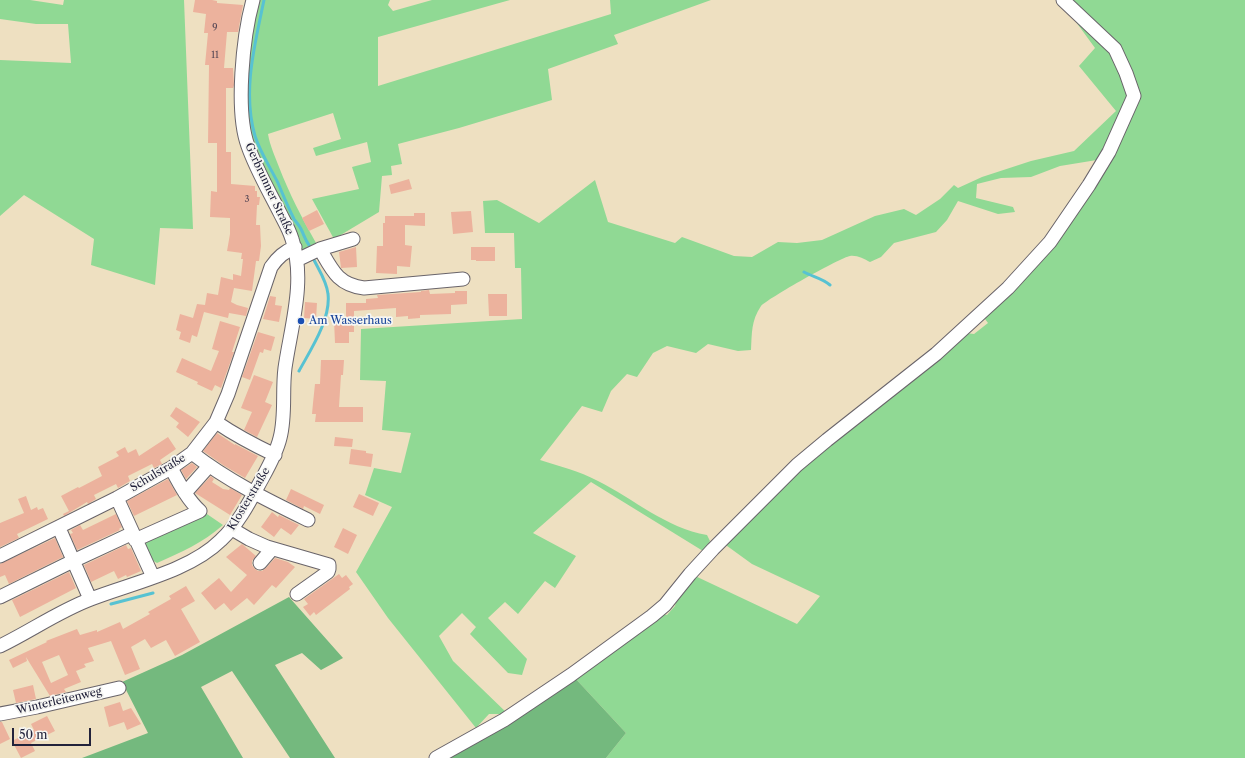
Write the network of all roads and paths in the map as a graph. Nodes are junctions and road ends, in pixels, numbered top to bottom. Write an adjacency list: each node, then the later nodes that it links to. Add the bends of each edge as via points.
1 (253, 0): 5 (street, Gerbrunner Straße, via 244,46 242,122 247,144 289,230)
2 (1063, 0): 30 (street, via 1115,49 1134,96 1109,152 1050,242 1008,288 963,330 797,465 713,549 665,605 652,616 504,720)
3 (353, 239): 4 (street)
4 (319, 250): 5 (street); 6 (street, via 341,281 353,287)
5 (298, 255): 7 (street, Schulstraße, via 285,252 271,267); 9 (street, Klosterstraße, via 298,285 284,382 281,436)
6 (462, 280)
7 (216, 422): 8 (street, Schulstraße); 9 (street)
8 (192, 453): 10 (street); 11 (street, Schulstraße)
9 (275, 455): 13 (street, Klosterstraße)
10 (210, 466): 12 (street); 13 (street)
11 (171, 468): 12 (street); 14 (street, Schulstraße)
12 (185, 493): 18 (street, via 200,511)
13 (255, 493): 15 (street); 17 (street, Klosterstraße)
14 (118, 498): 16 (street, Schulstraße); 18 (street)
15 (308, 520)
16 (59, 528): 20 (street, Schulstraße); 21 (street)
17 (232, 529): 19 (street); 23 (street, Klosterstraße, via 205,553)
18 (134, 537): 21 (street); 23 (street)
19 (272, 548): 22 (street); 24 (street, via 328,565 328,572)
20 (0, 556)
21 (73, 561): 25 (street); 26 (street)
22 (260, 563)
23 (153, 577): 26 (street, Klosterstraße)
24 (297, 594)
25 (0, 597)
26 (90, 599): 27 (street, Klosterstraße)
27 (0, 646)
28 (119, 688): 29 (street, Winterleitenweg)
29 (0, 714)
30 (436, 758)

